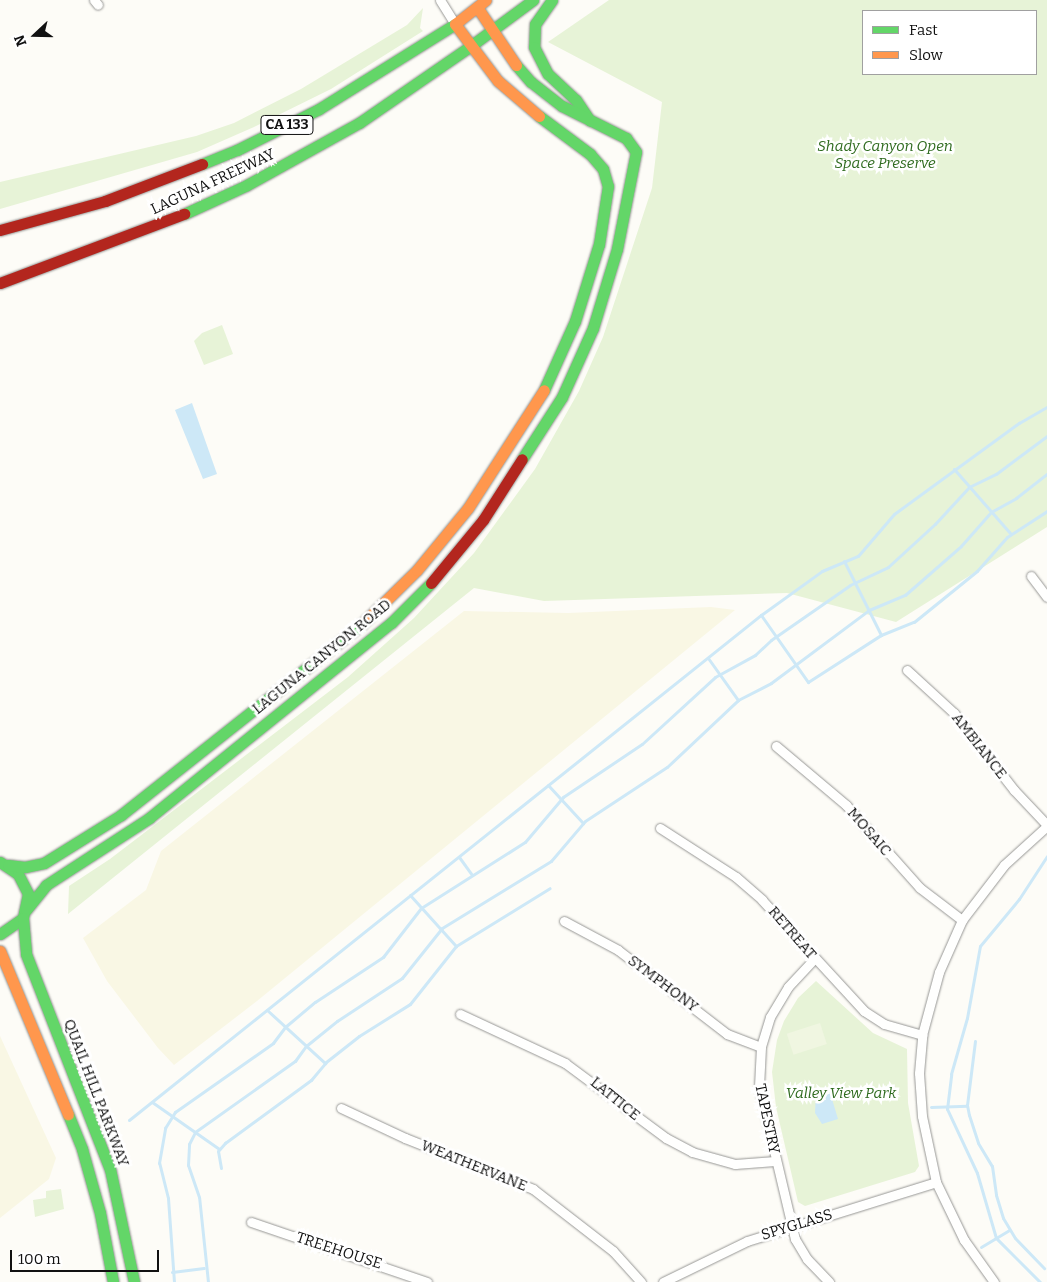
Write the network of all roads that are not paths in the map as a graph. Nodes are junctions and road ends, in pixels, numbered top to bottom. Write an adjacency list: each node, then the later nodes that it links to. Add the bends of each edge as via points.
1 (440, 0): 5 (street)
2 (533, 0): 6 (main road, CA 133)
3 (552, 0): 8 (main road, via 535,24 534,47 548,74 576,100)
4 (479, 2): 5 (main road, LAGUNA CANYON ROAD / CA 133); 6 (main road, LAGUNA CANYON ROAD)
5 (455, 24): 7 (main road, LAGUNA CANYON ROAD); 9 (main road, LAGUNA FREEWAY / CA 133, via 335,99 237,150 105,201)
6 (490, 30): 7 (main road, CA 133); 8 (main road, LAGUNA CANYON ROAD, via 531,82 562,106)
7 (472, 45): 10 (main road, LAGUNA FREEWAY / CA 133, via 359,123 247,185 179,217); 13 (main road, LAGUNA CANYON ROAD, via 498,81 519,102 584,149 602,169 608,186 599,244 572,330 545,389 510,447 468,508 417,570)
8 (590, 121): 14 (main road, LAGUNA CANYON ROAD, via 626,138 636,152 637,163 617,248 593,328 562,397 477,527 431,583 391,624)
9 (0, 230)
10 (0, 283)
11 (1032, 576): 12 (street)
12 (1047, 597)
13 (334, 649): 14 (main road); 19 (main road, LAGUNA CANYON ROAD, via 90,836 44,863 25,867)
14 (349, 656): 20 (main road, LAGUNA CANYON ROAD, via 149,818 46,885)
15 (907, 670): 17 (street, AMBIANCE, via 958,718 1014,790)
16 (776, 746): 21 (street, MOSAIC, via 846,805 920,888)
17 (1047, 826): 21 (street, via 998,872)
18 (660, 828): 25 (street, RETREAT, via 750,889)
19 (4, 863): 20 (main road, QUAIL HILL PARKWAY, via 24,884 28,894)
20 (24, 914): 23 (main road, LAGUNA CANYON ROAD); 35 (main road, QUAIL HILL PARKWAY, via 26,954 110,1170)
21 (962, 920): 27 (street, via 939,972)
22 (564, 921): 28 (street, SYMPHONY, via 618,950 727,1034)
23 (0, 934)
24 (0, 951): 34 (main road, via 82,1149 100,1213)
25 (814, 959): 27 (street, RETREAT, via 873,1018); 28 (street, TAPESTRY, via 780,998)
26 (460, 1014): 30 (street, LATTICE, via 565,1063 601,1087 652,1129 692,1152 735,1164)
27 (922, 1035): 31 (street, via 920,1101)
28 (761, 1047): 30 (street, TAPESTRY, via 758,1087)
29 (341, 1108): 37 (street, WEATHERVANE, via 405,1138 533,1189 613,1251)
30 (776, 1160): 33 (street, TAPESTRY)
31 (936, 1182): 33 (street, SPYGLASS); 40 (street, via 964,1240)
32 (251, 1222): 36 (street, TREEHOUSE)
33 (791, 1227): 38 (street, SPYGLASS, via 728,1248); 39 (street, TAPESTRY, via 800,1250)
34 (114, 1282)
35 (134, 1282)
36 (427, 1282)
37 (641, 1282)
38 (662, 1282)
39 (829, 1282)
40 (994, 1282)

